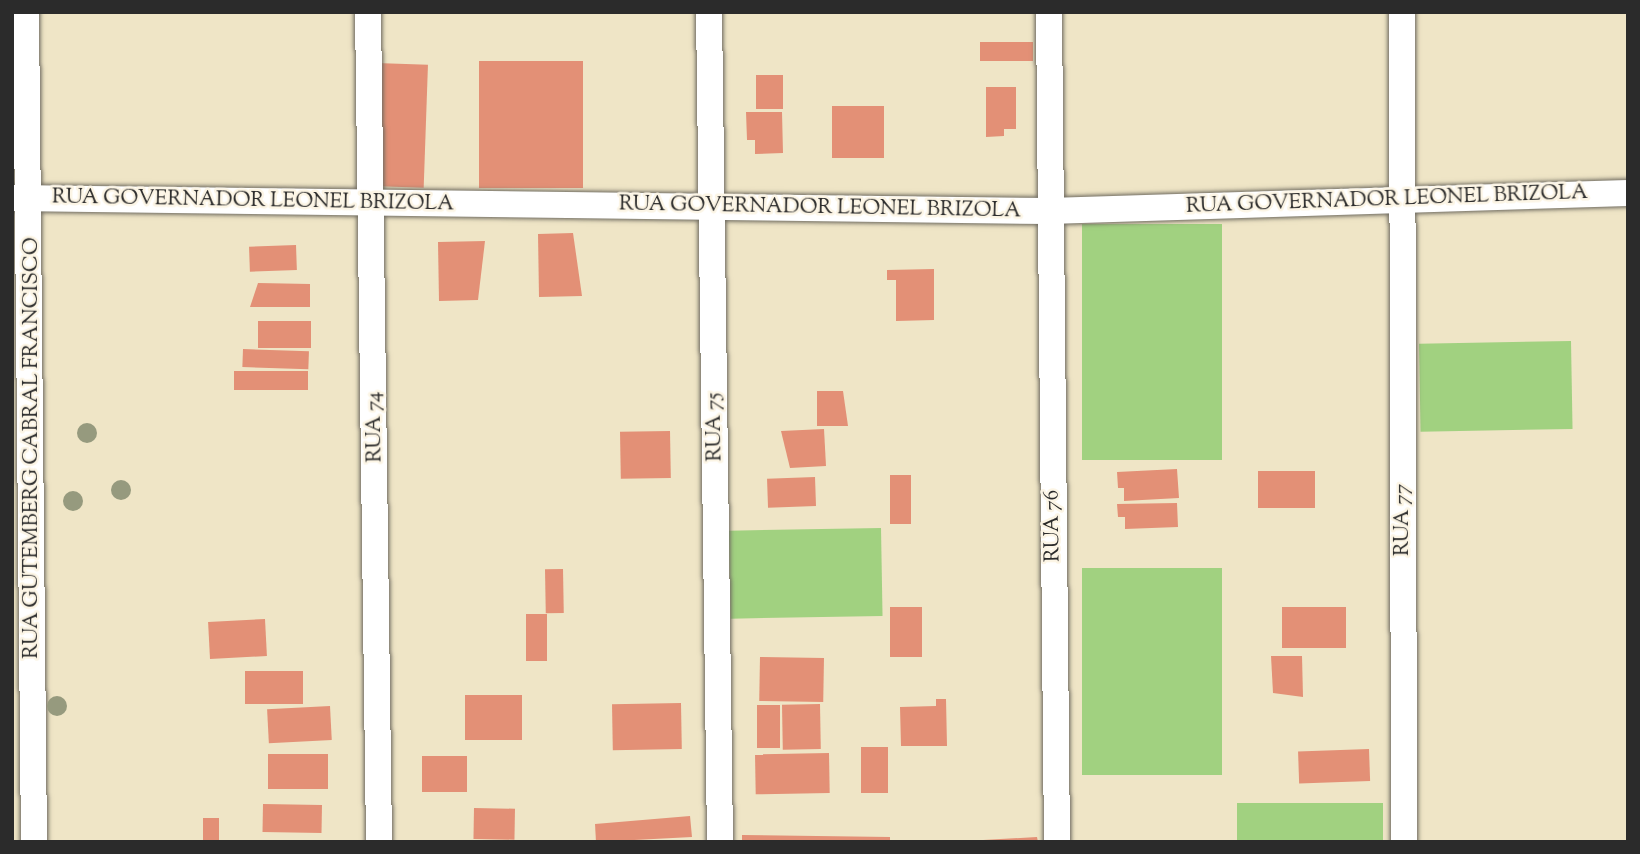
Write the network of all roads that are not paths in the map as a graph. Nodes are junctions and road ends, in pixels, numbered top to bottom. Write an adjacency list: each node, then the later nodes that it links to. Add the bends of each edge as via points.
1 (26, 12): 7 (street, RUA GUTEMBERG CABRAL FRANCISCO)
2 (368, 12): 9 (street, RUA 74)
3 (709, 12): 10 (street, RUA 75)
4 (1049, 12): 11 (street, RUA 76)
5 (1402, 12): 8 (street, RUA 77)
6 (1628, 193): 8 (street, RUA GOVERNADOR LEONEL BRIZOLA)
7 (22, 198): 9 (street, RUA GOVERNADOR LEONEL BRIZOLA); 12 (street, RUA GUTEMBERG CABRAL FRANCISCO)
8 (1402, 198): 11 (street, RUA GOVERNADOR LEONEL BRIZOLA); 16 (street, RUA 77)
9 (373, 201): 10 (street, RUA GOVERNADOR LEONEL BRIZOLA); 13 (street, RUA 74)
10 (712, 207): 11 (street, RUA GOVERNADOR LEONEL BRIZOLA); 14 (street, RUA 75)
11 (1049, 211): 15 (street, RUA 76)
12 (34, 842)
13 (379, 842)
14 (720, 842)
15 (1057, 842)
16 (1404, 842)

